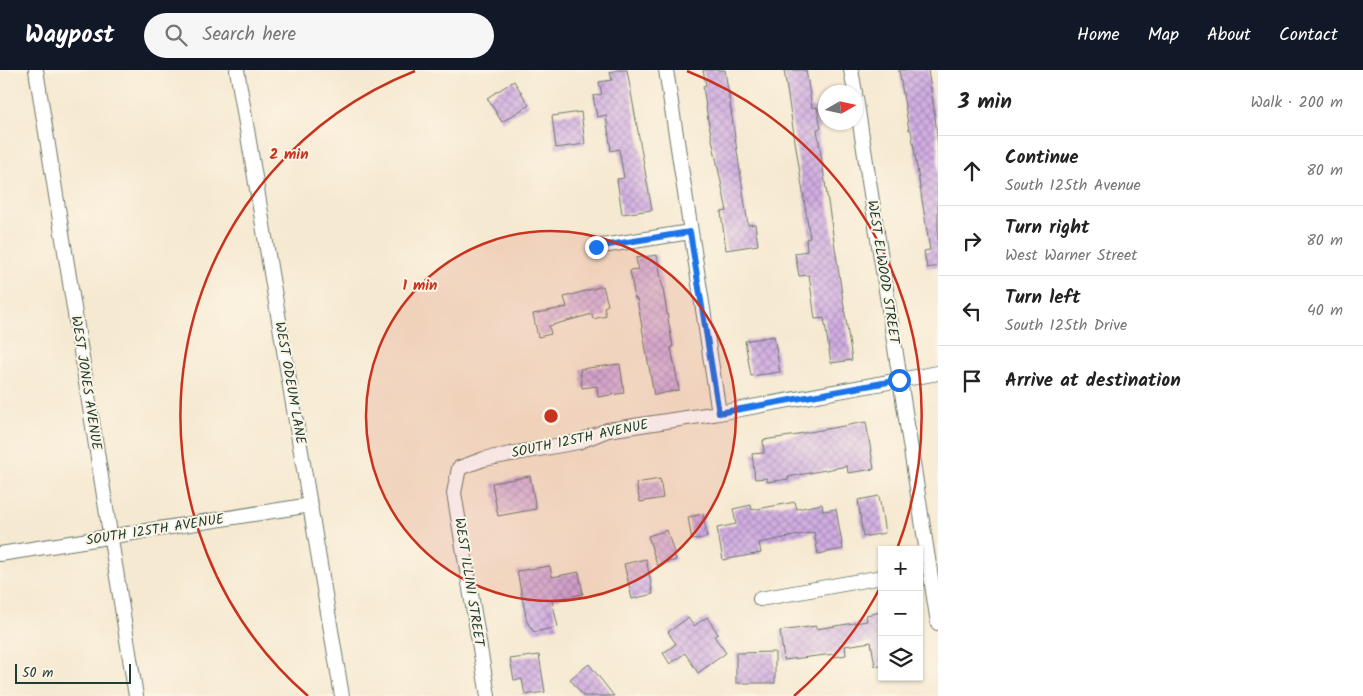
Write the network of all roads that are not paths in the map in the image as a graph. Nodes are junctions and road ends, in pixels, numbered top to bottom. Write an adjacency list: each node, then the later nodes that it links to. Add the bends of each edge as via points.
1 (36, 70): 14 (street, WEST JONES AVENUE)
2 (237, 70): 13 (street, WEST ODEUM LANE)
3 (666, 70): 7 (street)
4 (851, 70): 5 (street)
5 (854, 85)
6 (861, 130): 10 (street, WEST ELWOOD STREET)
7 (690, 232): 8 (street); 11 (street)
8 (596, 247)
9 (938, 373): 10 (street, SOUTH 125TH AVENUE)
10 (899, 380): 11 (street, SOUTH 125TH AVENUE); 16 (street, WEST ELWOOD STREET)
11 (719, 413): 12 (street, SOUTH 125TH AVENUE, via 608,430 578,442 484,459)
12 (459, 468): 22 (street, WEST ILLINI STREET, via 454,492)
13 (310, 505): 14 (street, SOUTH 125TH AVENUE); 21 (street, WEST ODEUM LANE)
14 (110, 537): 15 (street, SOUTH 125TH AVENUE); 20 (street, WEST JONES AVENUE)
15 (0, 554)
16 (924, 569): 19 (street, WEST ELWOOD STREET)
17 (878, 578): 18 (street)
18 (760, 598)
19 (938, 623)
20 (136, 696)
21 (342, 696)
22 (488, 696)

